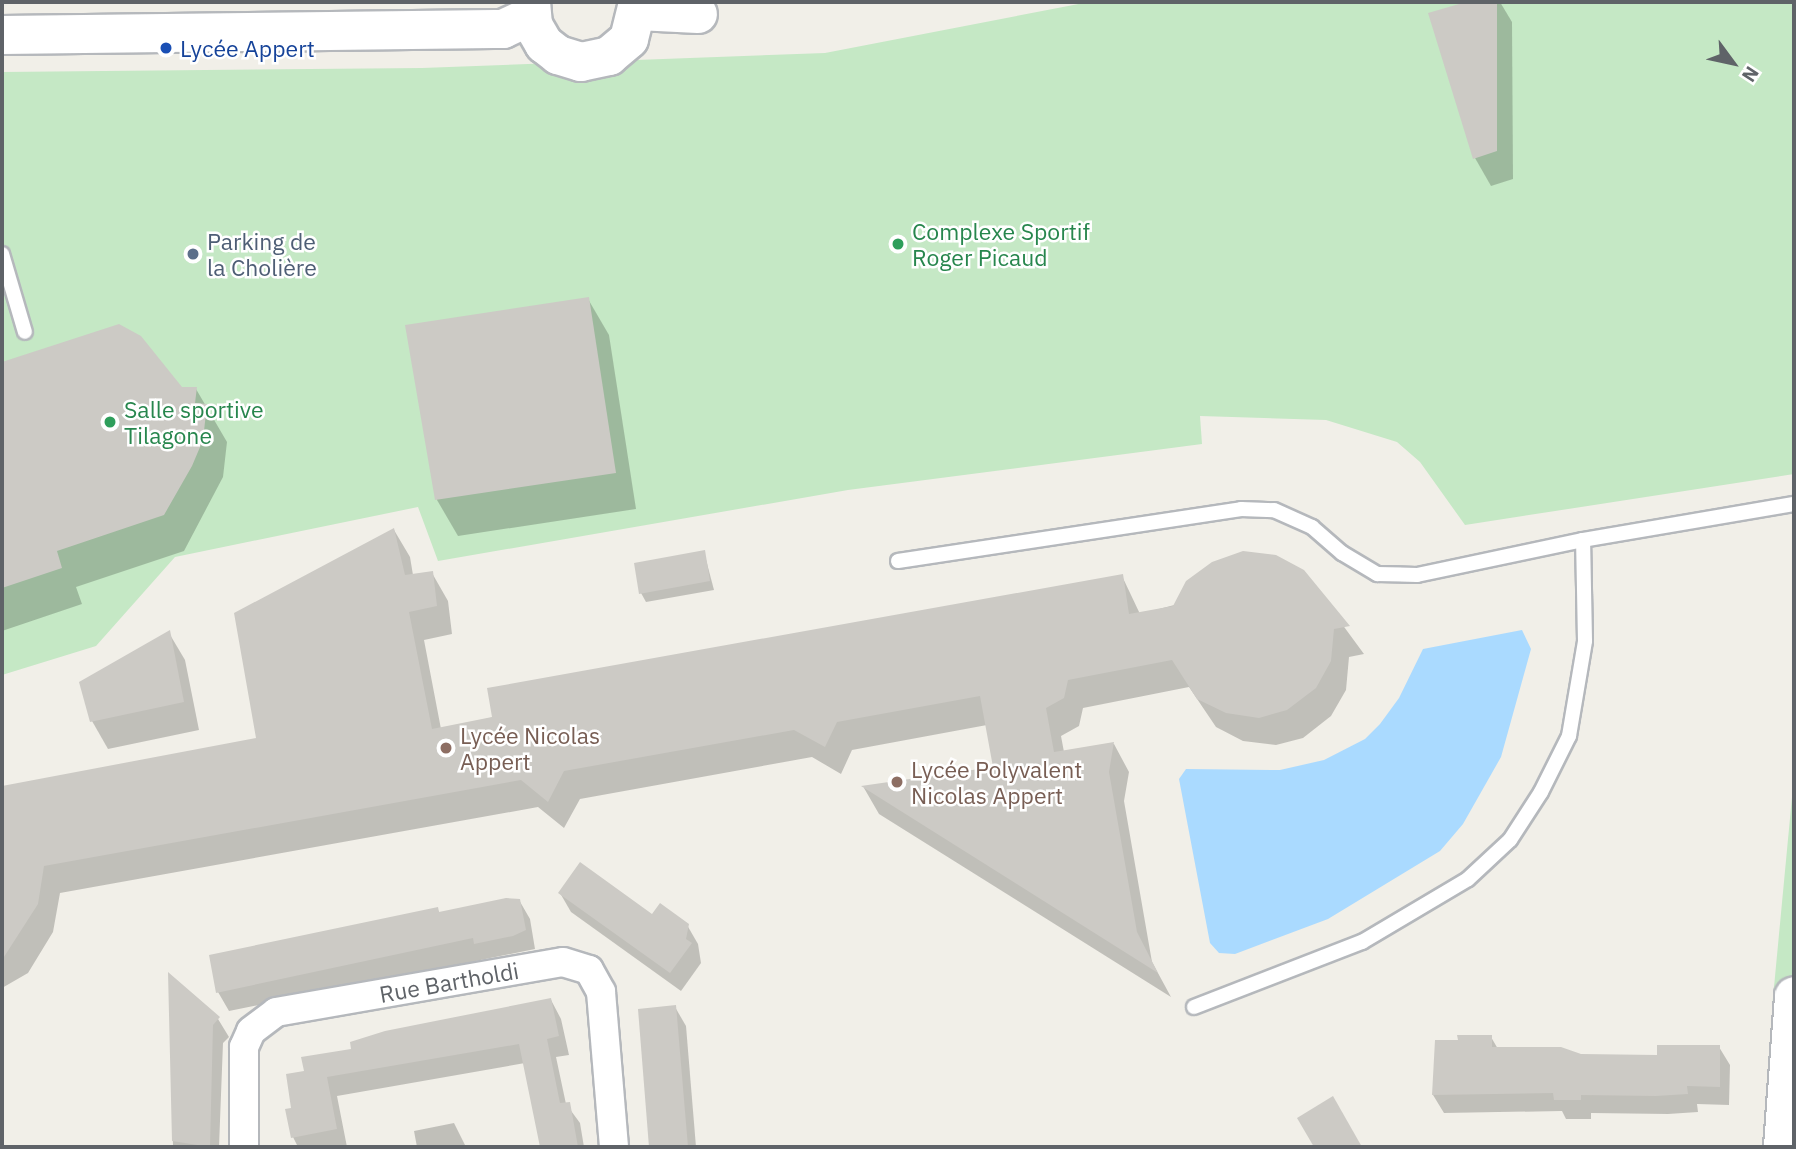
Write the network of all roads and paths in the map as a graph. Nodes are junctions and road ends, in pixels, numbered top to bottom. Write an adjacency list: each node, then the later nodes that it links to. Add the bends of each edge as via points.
1 (638, 6): 2 (street, via 629,38 618,50 587,61 567,59 548,47); 3 (street)
2 (531, 9): 4 (street, via 503,29)
3 (698, 14)
4 (2, 36)
5 (2, 254): 6 (lane)
6 (25, 332)
7 (1794, 504): 8 (lane)
8 (1583, 540): 9 (lane, via 1426,574 1377,574 1312,527 1274,510 1241,509); 11 (lane, via 1585,640 1569,736 1510,840 1468,879 1362,942)
9 (898, 561)
10 (1794, 996): 14 (street)
11 (1194, 1007)
12 (244, 1147): 13 (street, Rue Bartholdi, via 244,1047 251,1031 276,1012 563,962 589,970 601,992)
13 (614, 1147)
14 (1783, 1147)

